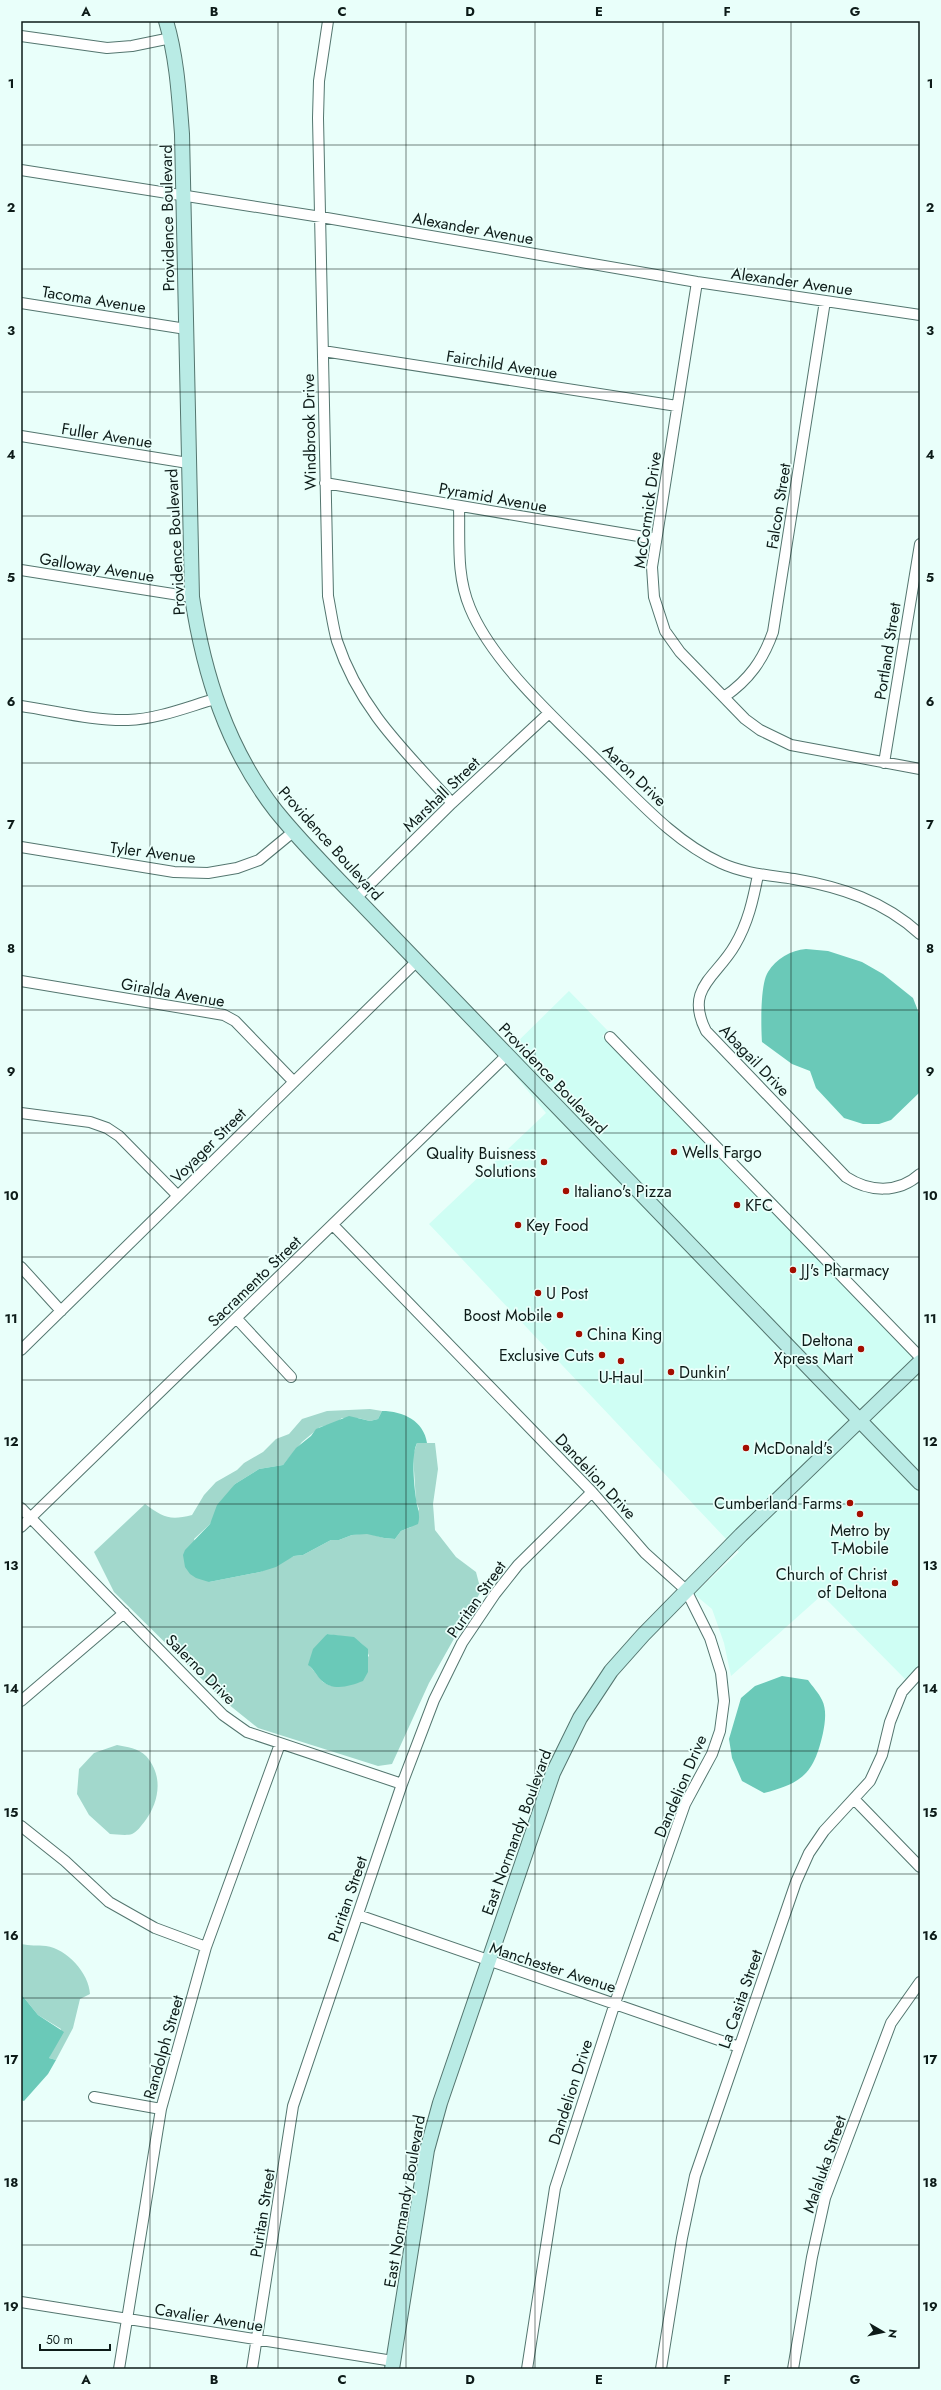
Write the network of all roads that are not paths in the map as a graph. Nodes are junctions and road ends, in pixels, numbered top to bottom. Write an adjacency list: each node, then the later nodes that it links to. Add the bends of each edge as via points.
1 (166, 21): 4 (main road, Providence Boulevard)
2 (328, 21): 7 (street, Windbrook Drive, via 318,118)
3 (21, 36): 4 (street, via 107,48)
4 (171, 38): 6 (main road, Providence Boulevard, via 178,87)
5 (21, 170): 6 (street, Alexander Avenue)
6 (184, 196): 7 (street, Alexander Avenue); 12 (main road, Providence Boulevard)
7 (320, 217): 8 (street, Alexander Avenue); 13 (street, Windbrook Drive)
8 (697, 282): 9 (street, Alexander Avenue); 14 (street, McCormick Drive)
9 (825, 301): 11 (street, Alexander Avenue); 23 (street, Falcon Street, via 773,632 756,668 737,688)
10 (21, 303): 12 (street, Tacoma Avenue)
11 (920, 315)
12 (186, 329): 16 (main road, Providence Boulevard)
13 (323, 351): 14 (street, Fairchild Avenue); 17 (street, Windbrook Drive)
14 (678, 406): 19 (street, McCormick Drive)
15 (21, 436): 16 (street, Fuller Avenue)
16 (188, 463): 22 (main road, Providence Boulevard)
17 (325, 483): 18 (street, Pyramid Avenue); 29 (street, Windbrook Drive, via 328,596 337,640 372,713 387,733)
18 (459, 507): 19 (street, Pyramid Avenue); 26 (street, Aaron Drive, via 459,569 469,606 494,650)
19 (656, 539): 23 (street, McCormick Drive, via 652,567 654,597 659,618 680,652)
20 (920, 544): 27 (street, Portland Street)
21 (21, 570): 22 (street, Galloway Avenue)
22 (192, 597): 24 (main road, Providence Boulevard)
23 (724, 697): 27 (street, McCormick Drive, via 760,730 791,745)
24 (215, 699): 25 (street, via 154,716 129,720 110,720); 30 (main road, Providence Boulevard, via 248,770)
25 (21, 706)
26 (549, 713): 29 (street, Marshall Street); 32 (street, Aaron Drive, via 659,820 697,850 721,864)
27 (884, 763): 28 (street, McCormick Drive)
28 (920, 769)
29 (452, 803): 33 (street, Marshall Street)
30 (294, 832): 31 (street, Tyler Avenue, via 259,860 237,868 208,873 174,872); 33 (main road, Providence Boulevard)
31 (21, 847)
32 (758, 875): 34 (street, Aaron Drive, via 836,887 886,908); 41 (street, Abagail Drive, via 749,917 738,940 701,990 698,1002 700,1019 706,1031 846,1177 858,1185 881,1190 905,1184)
33 (356, 898): 35 (main road, Providence Boulevard)
34 (920, 934)
35 (416, 962): 38 (main road, Providence Boulevard); 39 (street, Voyager Street)
36 (21, 981): 39 (street, Giralda Avenue, via 224,1015 235,1021)
37 (610, 1037): 48 (street)
38 (507, 1055): 43 (street, Sacramento Street); 51 (main road, Providence Boulevard)
39 (294, 1082): 42 (street, Voyager Street)
40 (21, 1113): 42 (street, via 90,1122 107,1128 119,1136)
41 (920, 1174)
42 (178, 1196): 45 (street, Voyager Street)
43 (333, 1225): 46 (street, Sacramento Street); 53 (street, Dandelion Drive)
44 (21, 1267): 45 (street)
45 (61, 1311): 47 (street, Voyager Street)
46 (237, 1319): 50 (street); 55 (street, Sacramento Street)
47 (21, 1350)
48 (920, 1357)
49 (920, 1362): 51 (main road, East Normandy Boulevard)
50 (291, 1377)
51 (861, 1420): 52 (main road, Providence Boulevard); 57 (main road, East Normandy Boulevard)
52 (920, 1482)
53 (592, 1492): 57 (street, Dandelion Drive, via 645,1553); 62 (street, Puritan Street, via 518,1565 462,1643 434,1700)
54 (21, 1508): 55 (street, Salerno Drive)
55 (31, 1518): 56 (street, Sacramento Street); 58 (street, Salerno Drive)
56 (21, 1527)
57 (686, 1590): 68 (main road, East Normandy Boulevard, via 611,1671 580,1718 553,1773); 70 (street, Dandelion Drive, via 710,1638 721,1673 724,1700 720,1731 712,1754 685,1804)
58 (124, 1613): 60 (street); 61 (street, Salerno Drive, via 223,1714 247,1732)
59 (920, 1673): 63 (street, La Casita Street, via 902,1692 890,1722 882,1755 870,1781)
60 (21, 1700)
61 (280, 1744): 62 (street, Salerno Drive); 67 (street, Randolph Street)
62 (402, 1784): 66 (street, Puritan Street)
63 (855, 1800): 65 (street); 71 (street, La Casita Street, via 824,1831 809,1853 796,1882)
64 (21, 1826): 67 (street, via 65,1861 109,1902 155,1928)
65 (920, 1868)
66 (358, 1915): 68 (street, Manchester Avenue); 76 (street, Puritan Street, via 294,2106)
67 (206, 1947): 73 (street, Randolph Street)
68 (487, 1961): 70 (street, Manchester Avenue); 77 (main road, East Normandy Boulevard, via 427,2150)
69 (920, 1982): 82 (street, Malaluka Street, via 891,2023 826,2198 812,2256)
70 (615, 2003): 71 (street, Manchester Avenue); 80 (street, Dandelion Drive, via 555,2188)
71 (739, 2047): 81 (street, La Casita Street, via 695,2176 682,2238)
72 (94, 2097): 73 (street)
73 (161, 2109): 75 (street, Randolph Street)
74 (21, 2302): 75 (street, Cavalier Avenue)
75 (127, 2319): 76 (street, Cavalier Avenue); 78 (street, Randolph Street)
76 (257, 2340): 77 (street, Cavalier Avenue); 79 (street, Puritan Street)
77 (393, 2365)
78 (119, 2369)
79 (252, 2369)
80 (527, 2369)
81 (661, 2369)
82 (793, 2369)

